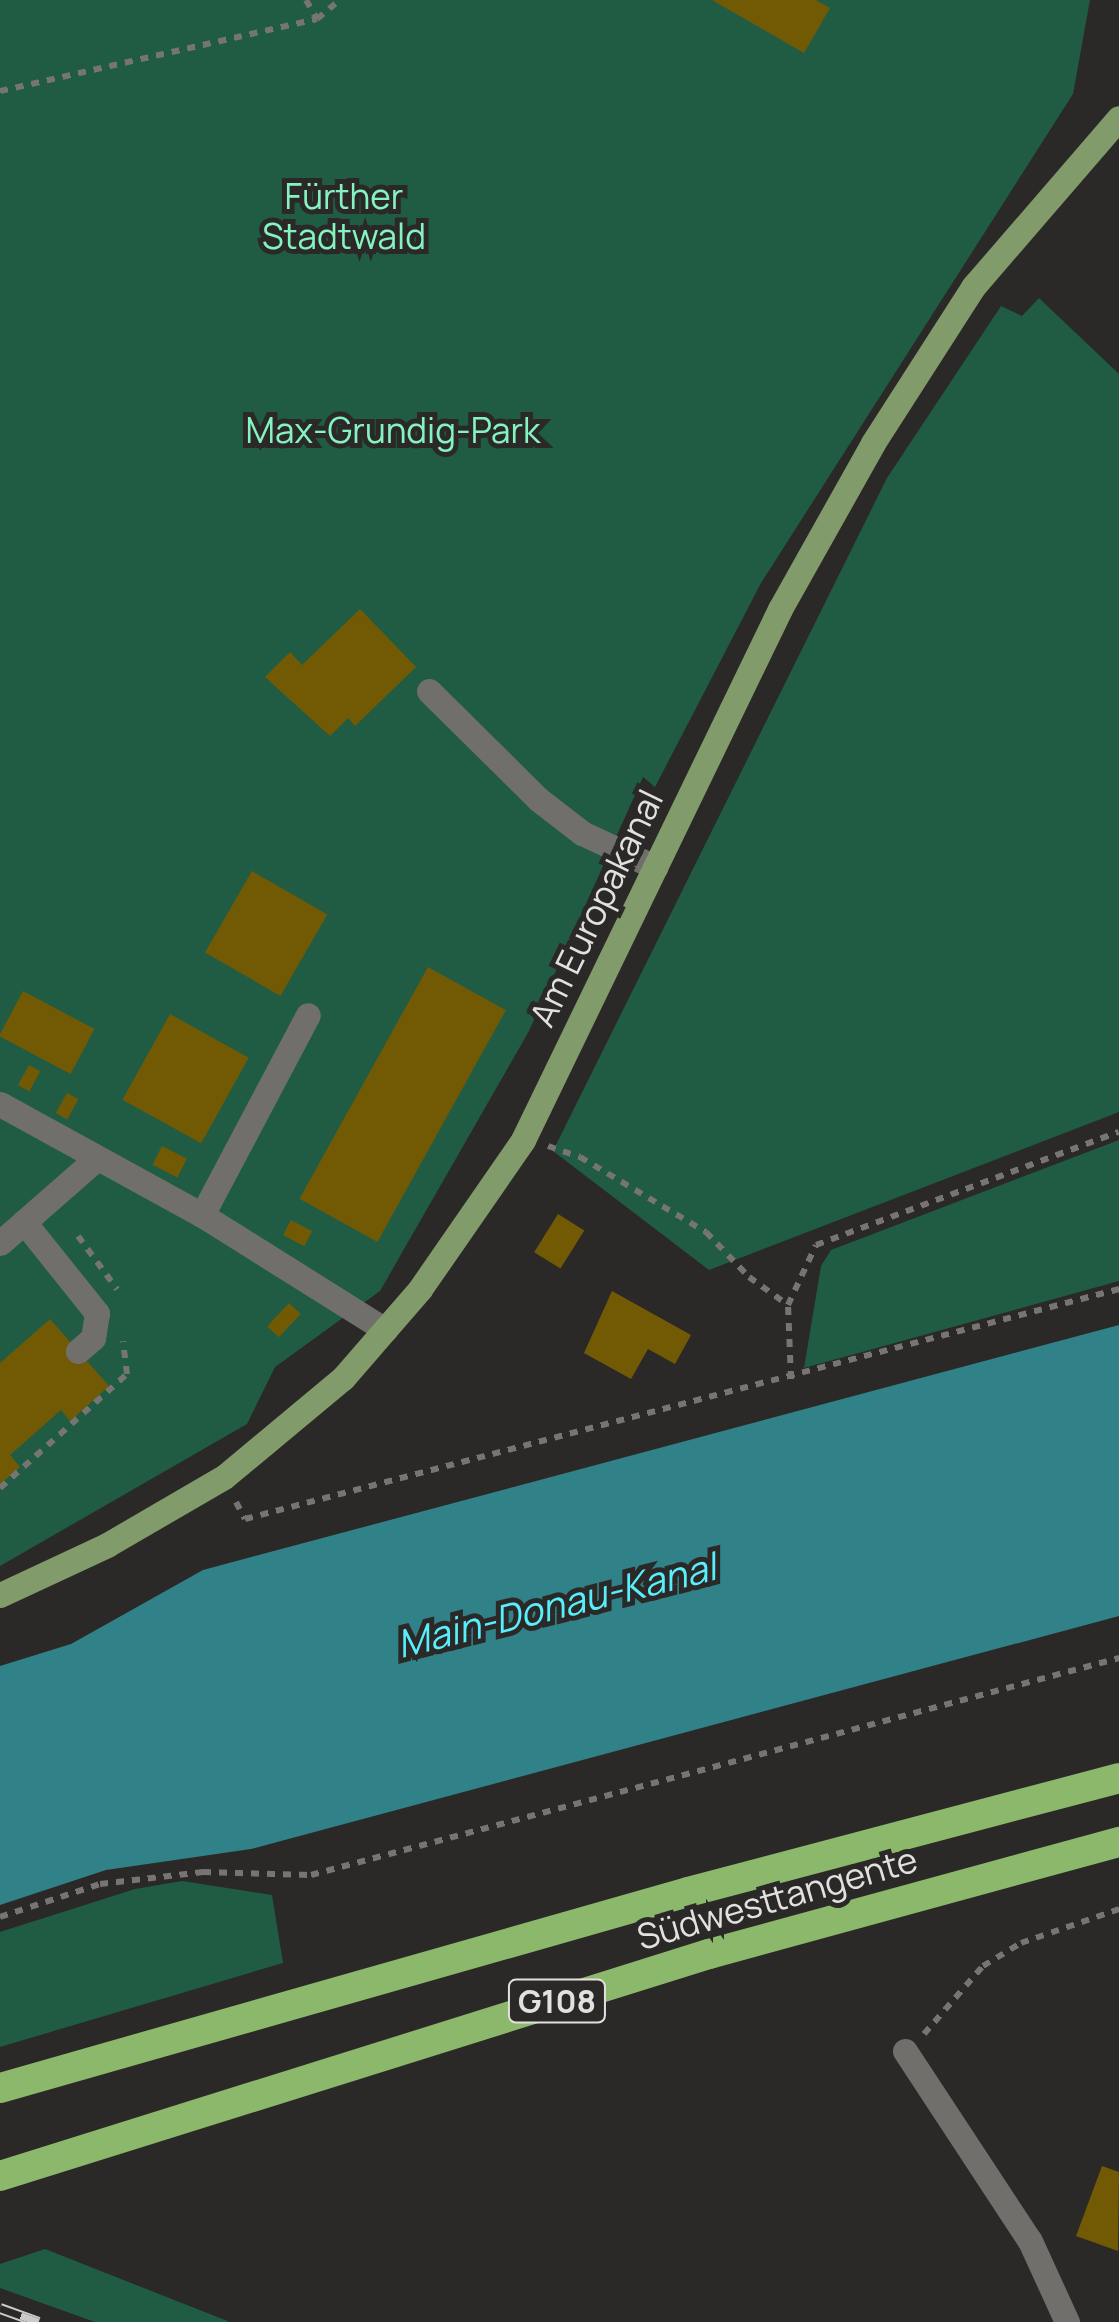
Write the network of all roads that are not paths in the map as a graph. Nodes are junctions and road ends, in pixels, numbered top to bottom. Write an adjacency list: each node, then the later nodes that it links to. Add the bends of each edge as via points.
1 (1119, 118): 3 (main road, Am Europakanal, via 973,286 873,443 780,609)
2 (429, 691): 3 (street, via 538,799 582,832)
3 (654, 867): 10 (main road, Am Europakanal, via 523,1140)
4 (308, 1015): 7 (street)
5 (0, 1104): 6 (street)
6 (96, 1158): 7 (street); 8 (street)
7 (202, 1215): 10 (street)
8 (24, 1222): 9 (street); 11 (street, via 98,1312 93,1338)
9 (0, 1242)
10 (386, 1330): 12 (main road, Am Europakanal, via 343,1378 224,1477 108,1545)
11 (78, 1351)
12 (0, 1595)
13 (1119, 1778): 16 (highway, Südwesttangente / G108, via 688,1892)
14 (1119, 1842): 17 (highway, Südwesttangente / G108, via 709,1954)
15 (904, 2051): 18 (street, via 1030,2241)
16 (0, 2088)
17 (0, 2176)
18 (1067, 2322)

